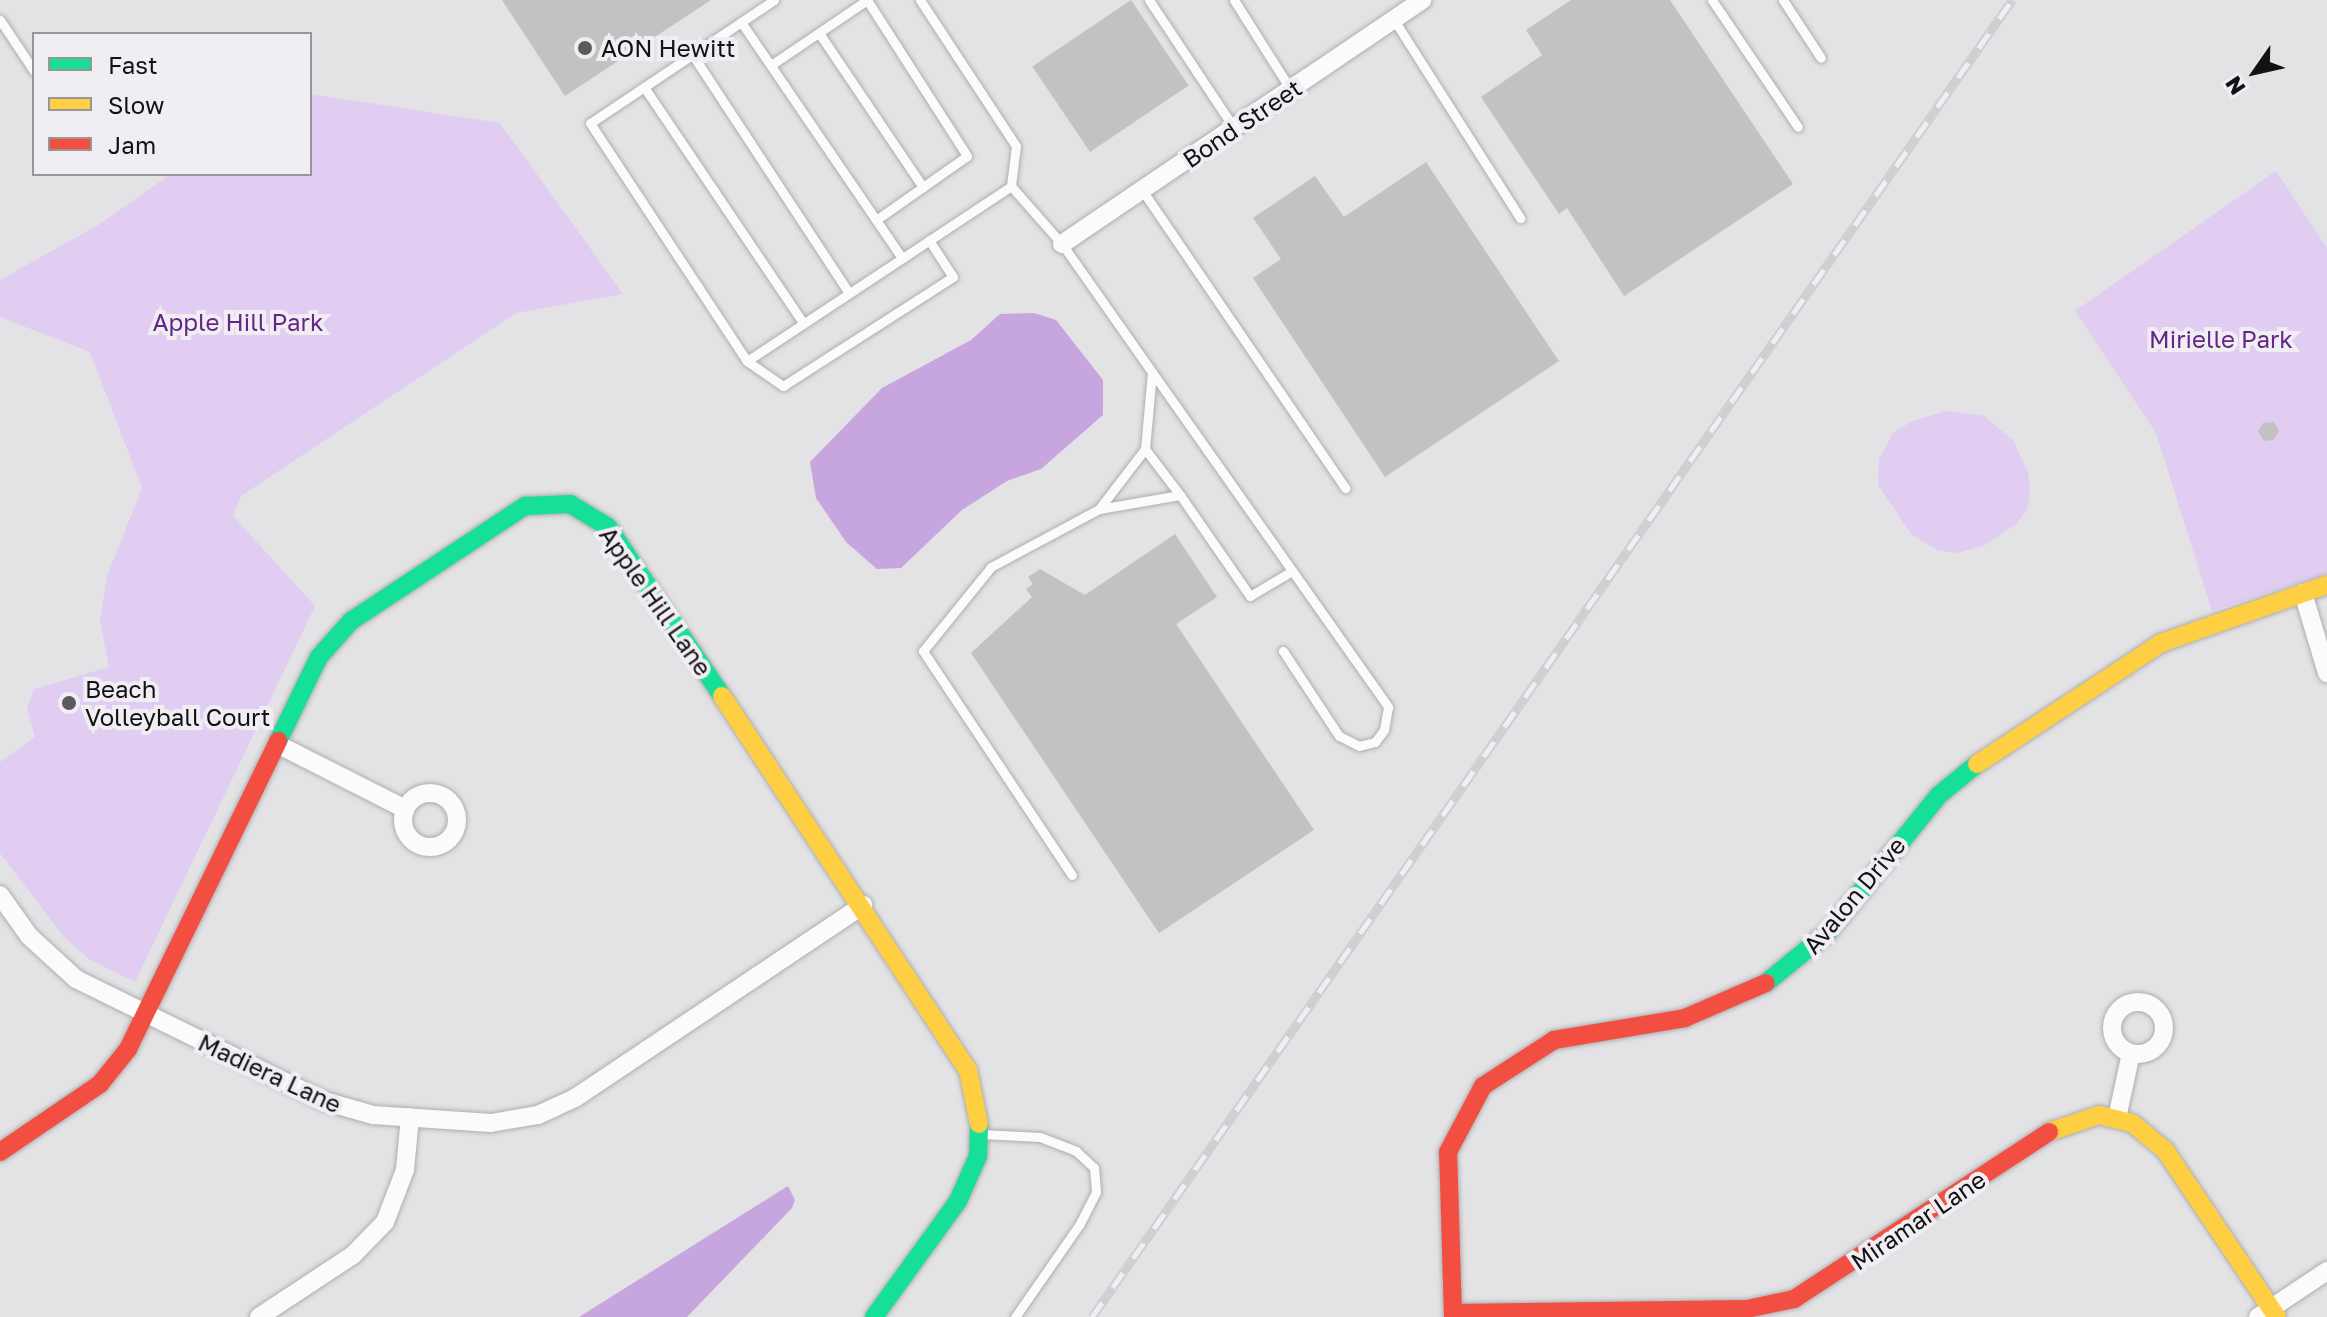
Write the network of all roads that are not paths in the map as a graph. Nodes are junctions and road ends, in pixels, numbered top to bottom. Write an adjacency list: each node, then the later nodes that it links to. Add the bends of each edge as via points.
1 (774, 0): 11 (lane)
2 (867, 0): 12 (lane); 22 (lane, via 967,156)
3 (920, 0): 21 (lane, via 1016,146)
4 (1149, 0): 20 (lane)
5 (1234, 0): 18 (lane)
6 (1422, 0): 10 (street, Bond Street)
7 (1712, 0): 19 (lane)
8 (1783, 0): 14 (lane)
9 (0, 20): 16 (lane)
10 (1394, 20): 18 (street, Bond Street); 24 (lane)
11 (741, 22): 13 (lane); 15 (lane)
12 (819, 33): 15 (lane); 22 (lane)
13 (692, 54): 17 (lane); 29 (lane)
14 (1821, 58)
15 (771, 65): 25 (lane)
16 (32, 68)
17 (644, 87): 30 (lane); 31 (lane, via 590,123)
18 (1291, 90): 20 (street, Bond Street)
19 (1798, 127)
20 (1234, 128): 23 (street, Bond Street)
21 (1011, 186): 26 (lane); 27 (lane)
22 (923, 187): 25 (lane)
23 (1142, 190): 27 (street, Bond Street); 34 (lane)
24 (1520, 218)
25 (876, 220): 28 (lane)
26 (929, 240): 28 (lane); 31 (lane, via 953,277 783,386)
27 (1062, 244): 32 (lane)
28 (902, 258): 29 (lane)
29 (849, 293): 30 (lane)
30 (803, 323): 31 (lane)
31 (747, 361)
32 (1152, 372): 33 (lane); 37 (lane)
33 (1145, 449): 35 (lane); 36 (lane)
34 (1345, 488)
35 (1180, 495): 36 (lane); 37 (lane, via 1250,596)
36 (1099, 509): 44 (lane, via 991,567 923,651)
37 (1292, 571): 40 (lane, via 1388,707 1384,730 1375,742 1359,746 1339,736)
38 (2327, 585): 39 (street, Avalon Drive)
39 (2303, 593): 41 (street); 55 (street, Avalon Drive, via 2161,643 1971,768 1939,795 1828,932 1765,983 1685,1018 1554,1040 1483,1086 1448,1152)
40 (1283, 651)
41 (2327, 673)
42 (277, 744): 43 (street); 46 (street, Apple Hill Lane, via 319,657 351,621 525,506 570,504 608,527 620,542); 47 (street, Apple Hill Lane)
43 (405, 809)
44 (1072, 875)
45 (0, 895): 47 (street, Madiera Lane, via 56,963)
46 (863, 905): 49 (street, Madiera Lane, via 575,1098 538,1115 491,1123); 51 (street, Apple Hill Lane, via 968,1070)
47 (145, 1014): 49 (street, Madiera Lane, via 324,1101 373,1115); 52 (street, Apple Hill Lane, via 128,1049 100,1084)
48 (2131, 1053): 50 (street)
49 (410, 1117): 56 (street, via 405,1170 385,1222 353,1255)
50 (2117, 1118): 54 (street, via 2144,1130 2165,1150); 55 (street, Miramar Lane, via 2099,1115 2070,1121 1794,1299 1747,1309)
51 (982, 1134): 57 (street, via 958,1201); 58 (lane, via 1040,1137 1076,1151 1094,1168 1096,1192 1079,1225)
52 (0, 1152)
53 (2327, 1271): 54 (street)
54 (2269, 1314)
55 (1453, 1315)
56 (259, 1317)
57 (874, 1317)
58 (1015, 1317)

